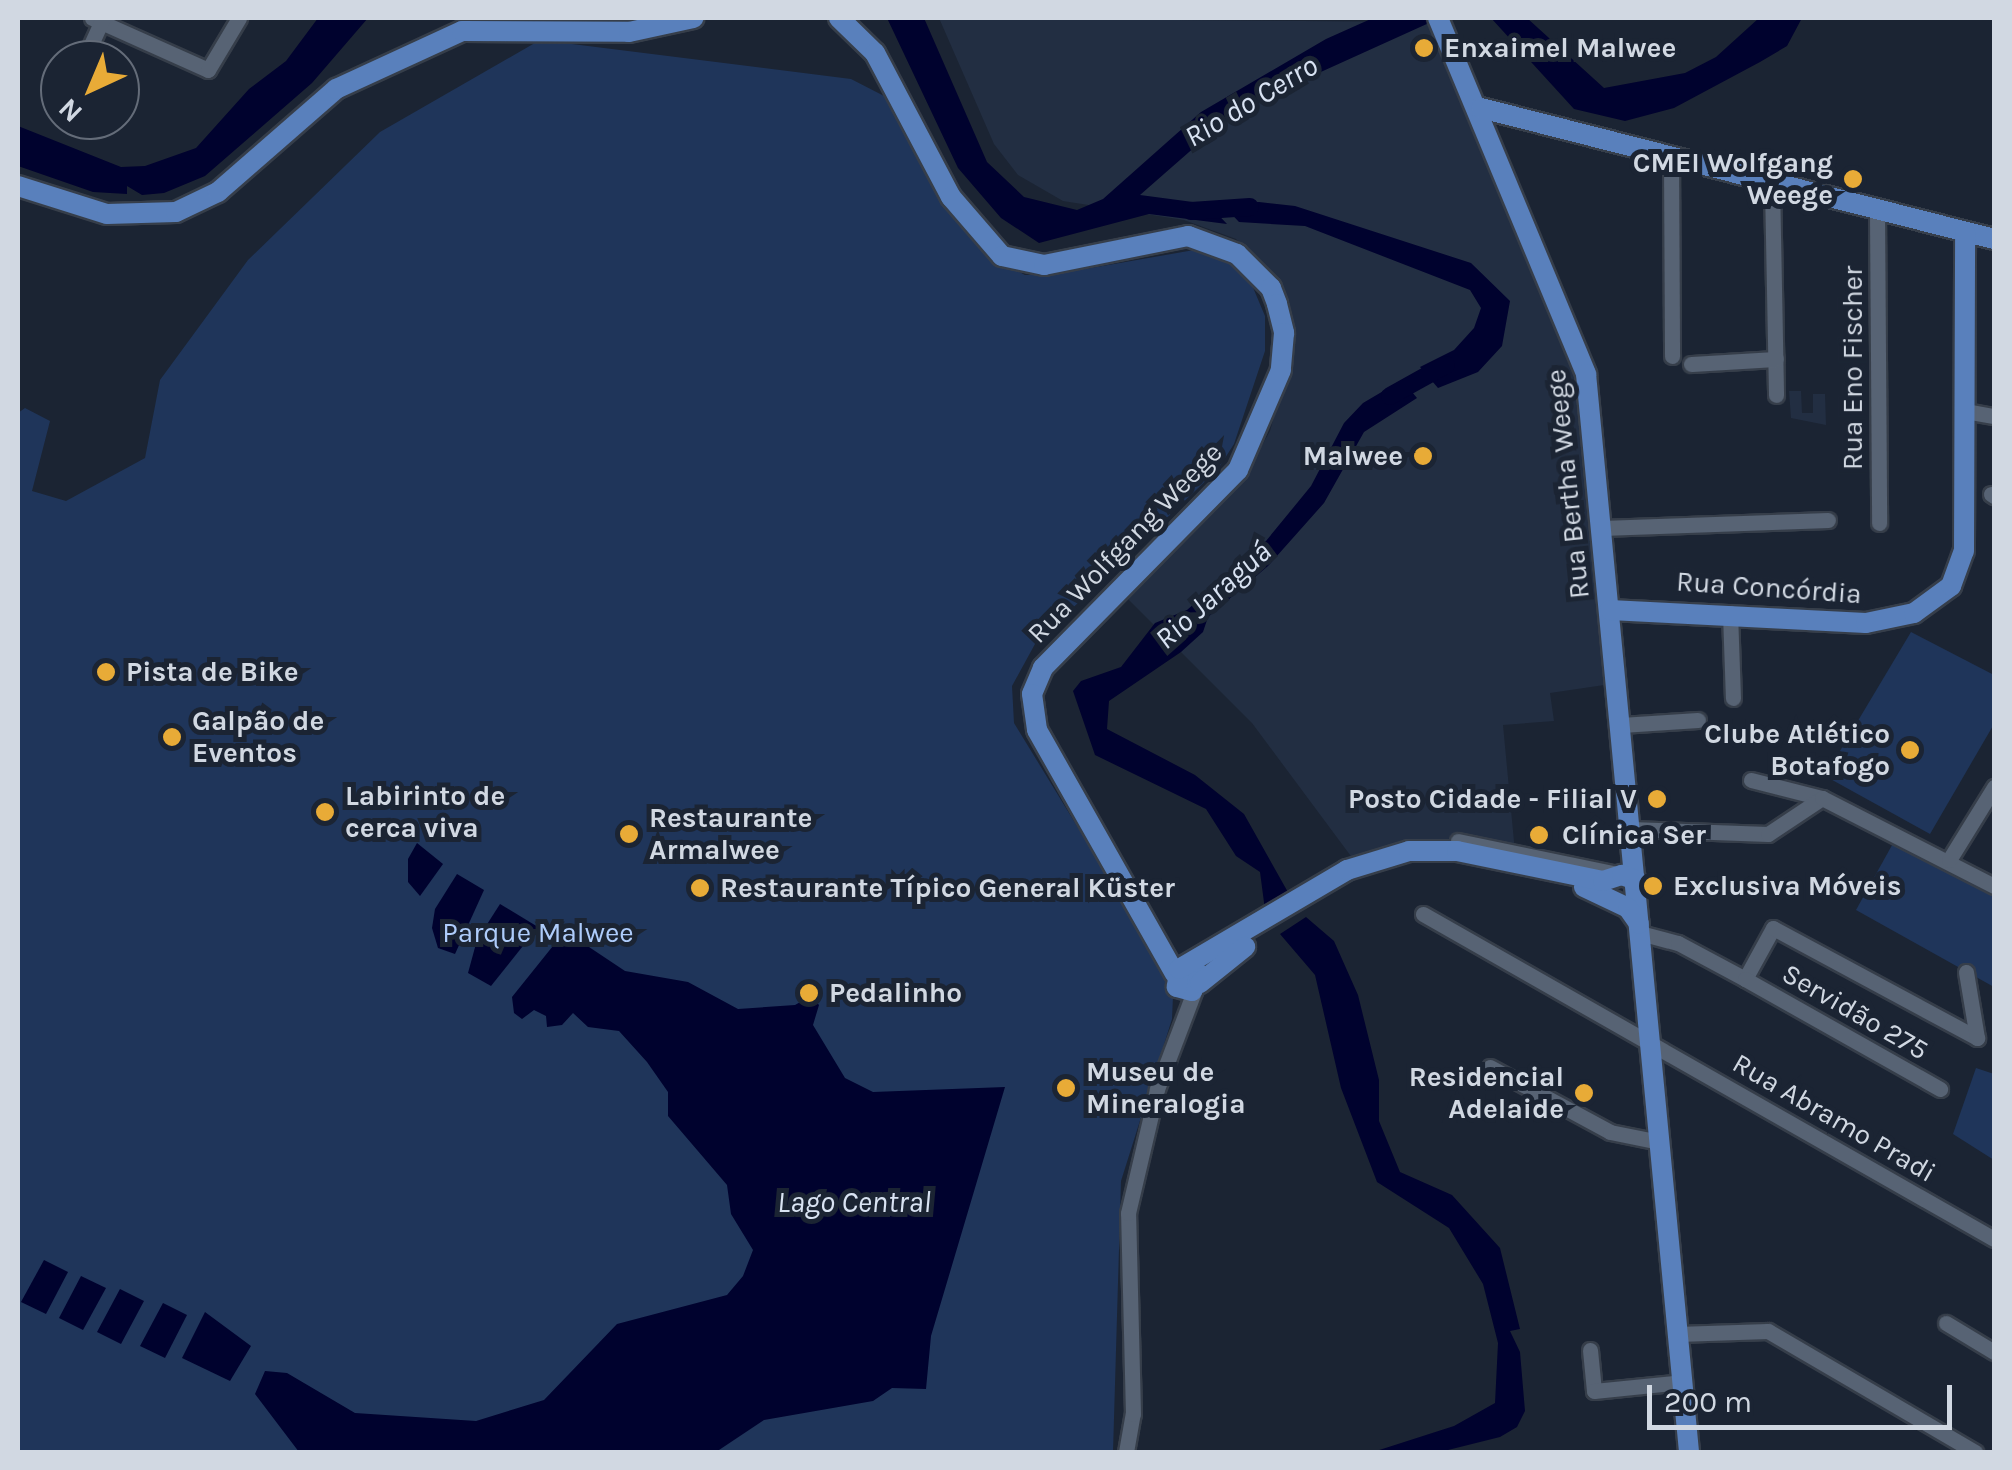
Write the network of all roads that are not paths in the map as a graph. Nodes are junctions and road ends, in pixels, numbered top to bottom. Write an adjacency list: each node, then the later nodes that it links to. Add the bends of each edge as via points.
1 (239, 18): 4 (street, via 208,70)
2 (692, 18): 11 (main road, via 629,32 462,31 336,89 218,192 176,212 107,214)
3 (839, 18): 40 (main road, Rua Wolfgang Weege, via 882,64 951,197 1002,256 1044,265 1188,236 1238,254 1271,288 1284,334 1281,370 1248,454 1227,484 1042,668 1032,694 1036,730)
4 (99, 19)
5 (1444, 26): 6 (main road, Rua Bertha Weege)
6 (1481, 108): 7 (main road); 8 (main road, Rua Bertha Weege)
7 (1511, 114): 8 (main road); 9 (main road)
8 (1494, 141): 23 (main road, Rua Bertha Weege, via 1582,356)
9 (1671, 156): 10 (main road); 15 (street)
10 (1772, 184): 12 (main road); 16 (street)
11 (18, 186)
12 (1877, 212): 13 (main road); 22 (street, Rua Eno Fischer)
13 (1965, 233): 14 (main road); 19 (main road)
14 (1994, 238)
15 (1672, 356)
16 (1776, 359): 17 (street); 18 (street)
17 (1691, 364)
18 (1776, 395)
19 (1966, 410): 20 (street); 25 (main road, Rua Concórdia, via 1964,551 1950,586 1924,609 1856,624)
20 (1994, 416)
21 (1828, 520): 23 (street)
22 (1879, 524)
23 (1602, 528): 24 (main road, Rua Bertha Weege)
24 (1610, 610): 25 (main road, Rua Concórdia); 28 (main road, Rua Bertha Weege)
25 (1730, 613): 26 (street)
26 (1733, 698)
27 (1698, 720): 28 (street)
28 (1620, 725): 32 (main road, Rua Bertha Weege)
29 (1751, 780): 31 (street)
30 (1994, 787): 34 (street)
31 (1822, 798): 32 (street, via 1768,834); 34 (street)
32 (1630, 828): 36 (main road, Rua Bertha Weege)
33 (1458, 841): 36 (street)
34 (1949, 860): 35 (street)
35 (1994, 886)
36 (1623, 889): 38 (main road, Rua Bertha Weege); 40 (main road, via 1433,850 1367,862)
37 (1423, 914): 42 (street, Rua Abramo Pradi)
38 (1640, 929): 41 (street, Servidão 275); 42 (main road, Rua Bertha Weege)
39 (1966, 972): 41 (street, via 1977,1038 1773,928)
40 (1185, 977): 52 (street, Rua Wolfgang Weege, via 1184,1010 1134,1172 1128,1213 1133,1414)
41 (1745, 978): 44 (street, Servidão 275)
42 (1649, 1041): 45 (main road, Rua Bertha Weege); 46 (street, Rua Abramo Pradi)
43 (1490, 1067): 45 (street, via 1610,1132)
44 (1940, 1090)
45 (1658, 1142): 48 (main road, Rua Bertha Weege)
46 (1994, 1239)
47 (1946, 1324): 50 (street)
48 (1676, 1334): 51 (main road, Rua Bertha Weege); 54 (street, via 1768,1330)
49 (1590, 1350): 51 (street, via 1594,1391)
50 (1994, 1352)
51 (1682, 1382): 53 (main road, Rua Bertha Weege)
52 (1126, 1452)
53 (1690, 1452)
54 (1975, 1452)

